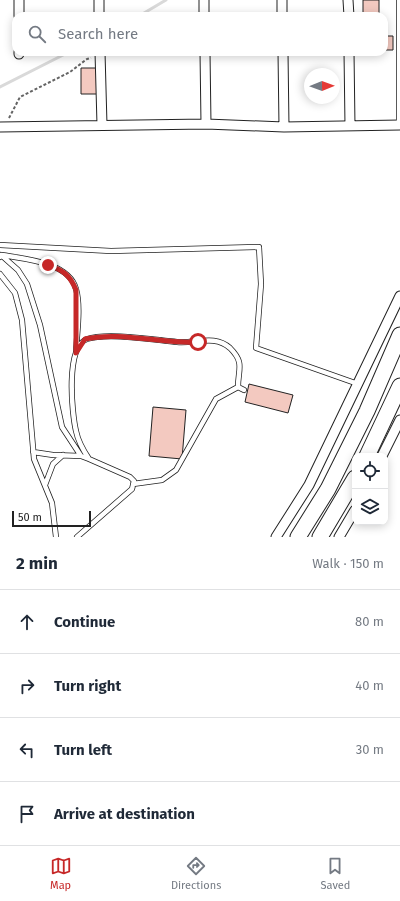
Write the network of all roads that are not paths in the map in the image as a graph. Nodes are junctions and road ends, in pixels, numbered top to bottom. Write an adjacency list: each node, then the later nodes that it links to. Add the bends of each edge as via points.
1 (19, 0): 7 (street)
2 (99, 0): 8 (street)
3 (204, 0): 9 (street)
4 (282, 0): 10 (street)
5 (348, 0): 11 (street)
6 (399, 0): 18 (lane)
7 (19, 12)
8 (99, 12)
9 (204, 12)
10 (282, 12)
11 (348, 12)
12 (100, 56): 17 (street)
13 (205, 56): 16 (street)
14 (283, 56): 21 (street)
15 (349, 56): 19 (street)
16 (206, 124): 17 (street); 21 (street)
17 (102, 125): 20 (street)
18 (399, 125): 19 (street)
19 (350, 126): 21 (street)
20 (1, 127)
21 (284, 127)
22 (0, 245): 28 (lane, via 111,251 259,247 261,284 256,348)
23 (0, 255): 27 (lane, via 35,260 61,269 73,281 77,297); 37 (lane, via 18,270 27,284 40,325 62,427)
24 (0, 274): 33 (lane, via 15,293 22,320)
25 (400, 296): 28 (street)
26 (400, 335): 46 (main road, via 367,411 328,489)
27 (76, 353): 30 (lane, via 85,339 100,336 182,343 212,340 229,348 237,356 241,364); 38 (lane, via 72,365 73,414 76,433)
28 (358, 384): 45 (street, via 309,485)
29 (400, 386): 34 (main road)
30 (238, 387): 31 (lane); 40 (lane, via 216,399 176,470 162,480)
31 (244, 390)
32 (400, 420): 35 (street)
33 (33, 452): 36 (lane); 41 (lane)
34 (368, 453)
35 (384, 453)
36 (63, 455): 37 (lane); 41 (lane, via 53,464)
37 (81, 456): 38 (lane)
38 (88, 459): 40 (lane, via 130,478 134,481)
39 (352, 483): 47 (main road)
40 (133, 484): 44 (lane, via 132,489)
41 (45, 486): 43 (lane, via 52,503)
42 (352, 515): 48 (street)
43 (56, 537)
44 (76, 537)
45 (276, 537)
46 (298, 537)
47 (320, 537)
48 (338, 537)

